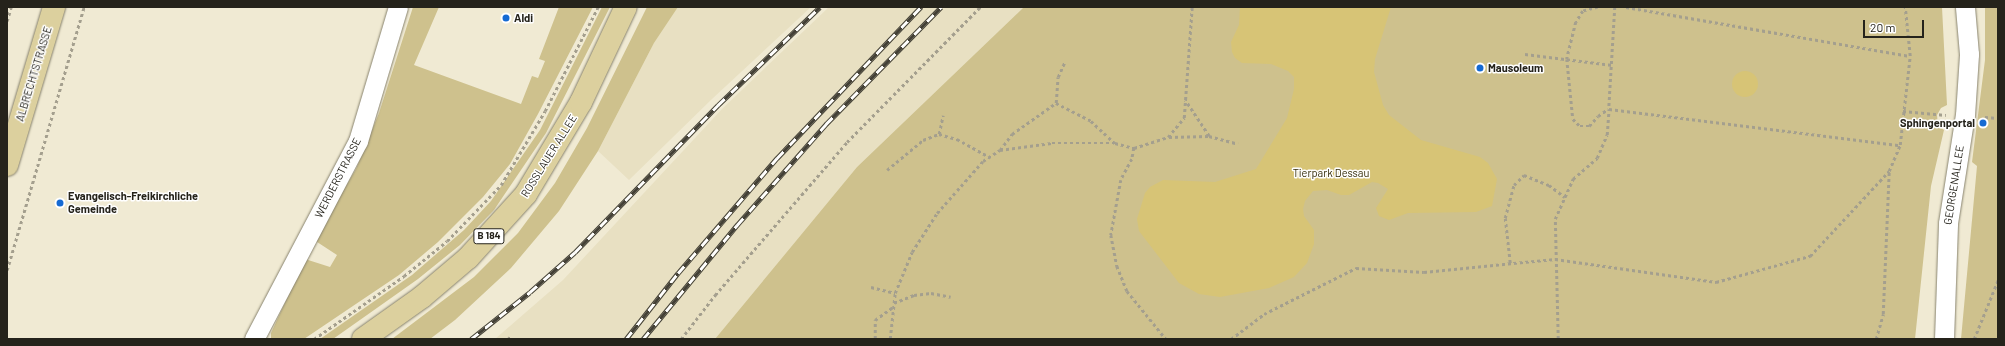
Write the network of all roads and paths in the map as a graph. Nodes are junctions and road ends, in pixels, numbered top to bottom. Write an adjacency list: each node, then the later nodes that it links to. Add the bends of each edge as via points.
1 (11, 7): 14 (path)
2 (54, 7): 35 (main road, ALBRECHTSTRASSE)
3 (84, 7): 41 (path)
4 (398, 7): 48 (street, WERDERSTRASSE, via 358,141)
5 (598, 7): 49 (path, via 546,111 501,185 447,241 404,276)
6 (626, 7): 50 (main road, ROSSLAUER ALLEE / B 184, via 581,102 526,194 468,258 422,297)
7 (980, 7): 52 (path, via 847,142 715,295)
8 (1192, 7): 20 (path)
9 (1598, 7): 17 (path, via 1583,11 1576,22)
10 (1615, 7): 19 (path)
11 (1626, 7): 16 (path)
12 (1905, 7): 16 (path, via 1909,19)
13 (1965, 7): 59 (street, GEORGENALLEE, via 1969,54 1965,115 1948,223)
14 (7, 21)
15 (1525, 54): 17 (path)
16 (1910, 56): 23 (path)
17 (1567, 59): 19 (path); 22 (path, via 1573,119 1580,126 1589,126)
18 (1065, 61): 21 (path, via 1058,77)
19 (1612, 64): 22 (path)
20 (1185, 100): 27 (path); 28 (path, via 1184,118)
21 (1056, 103): 29 (path, via 1091,121); 33 (path, via 1012,134)
22 (1609, 109): 31 (path); 38 (path, via 1607,135 1597,158 1572,179)
23 (1903, 111): 24 (path); 31 (path)
24 (1928, 114)
25 (943, 115): 26 (path)
26 (939, 134): 34 (path, via 957,139); 36 (path, via 923,140)
27 (1209, 136): 28 (path); 30 (path)
28 (1168, 137): 32 (path)
29 (1115, 143): 32 (path); 33 (path, via 1052,143)
30 (1238, 144)
31 (1900, 144): 37 (path)
32 (1134, 148): 55 (path, via 1132,159 1121,180 1112,235 1117,266 1127,291)
33 (1000, 150): 34 (path)
34 (990, 157): 44 (path, via 937,213 912,252)
35 (7, 165)
36 (887, 170)
37 (1888, 171): 39 (path, via 1810,256 1716,282); 58 (path, via 1883,314)
38 (1565, 197): 39 (path, via 1555,219); 40 (path, via 1549,185 1524,175 1514,185 1505,218)
39 (1555, 259): 40 (path); 57 (path)
40 (1510, 264): 56 (path, via 1424,272 1356,268 1264,314)
41 (7, 270)
42 (1998, 280): 60 (path)
43 (871, 287): 44 (path)
44 (895, 293): 46 (path)
45 (951, 298): 46 (path, via 931,293 914,295)
46 (893, 305): 53 (path, via 875,320); 54 (path)
47 (511, 336): 51 (path)
48 (254, 339)
49 (314, 339)
50 (363, 339)
51 (508, 339)
52 (682, 339)
53 (875, 339)
54 (890, 339)
55 (1166, 339)
56 (1231, 339)
57 (1558, 339)
58 (1876, 339)
59 (1944, 339)
60 (1974, 339)

